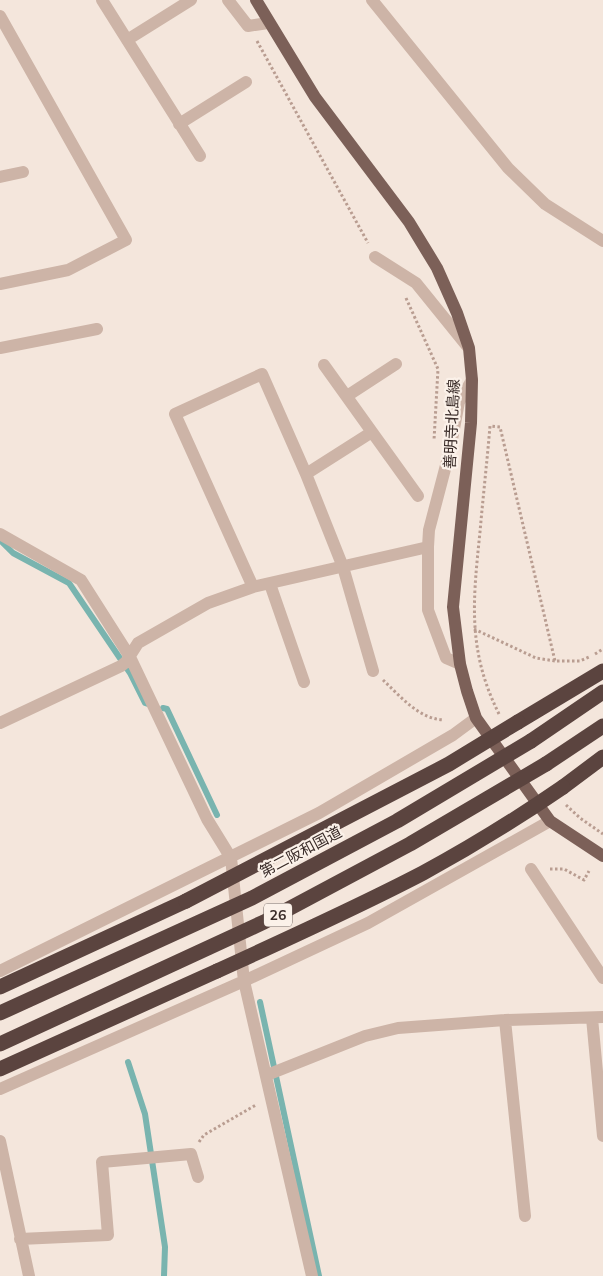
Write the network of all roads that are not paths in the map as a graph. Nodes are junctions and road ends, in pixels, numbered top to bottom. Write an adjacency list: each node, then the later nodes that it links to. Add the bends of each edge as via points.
1 (102, 0): 8 (street)
2 (191, 0): 8 (street)
3 (228, 0): 7 (street, via 248,26)
4 (256, 0): 7 (main road, 善明寺北島線)
5 (372, 0): 14 (street, via 508,168 546,204)
6 (0, 16): 16 (street, via 126,240 68,270)
7 (268, 23): 19 (main road, 善明寺北島線, via 315,97 409,222 437,268)
8 (127, 40): 10 (street)
9 (246, 82): 10 (street)
10 (179, 124): 11 (street)
11 (200, 156)
12 (24, 172): 13 (street)
13 (0, 177)
14 (603, 241)
15 (375, 257): 19 (street, via 416,283)
16 (0, 284)
17 (97, 329): 18 (street)
18 (0, 348)
19 (469, 348): 22 (main road, 善明寺北島線)
20 (396, 364): 23 (street)
21 (324, 365): 23 (street)
22 (472, 380): 28 (street, via 458,402); 33 (main road, 善明寺北島線, via 471,423 453,607)
23 (347, 396): 24 (street)
24 (372, 432): 25 (street); 26 (street)
25 (306, 474): 29 (street); 31 (street, via 262,374 175,414)
26 (418, 496)
27 (1, 535): 32 (street, via 81,580)
28 (428, 546): 29 (street); 33 (street, via 428,610 446,658)
29 (343, 567): 30 (street); 34 (street)
30 (270, 584): 31 (street); 36 (street)
31 (253, 587): 32 (street, via 208,603 138,643)
32 (126, 662): 39 (street); 44 (street, via 207,819)
33 (460, 664): 38 (main road, 善明寺北島線)
34 (373, 671)
35 (603, 671): 49 (highway, bridge, via 449,764 186,900)
36 (304, 682)
37 (603, 692): 50 (highway, 第二阪和国道 / 26, bridge, via 397,821 252,898)
38 (476, 718): 42 (main road, 善明寺北島線); 44 (street, via 453,735 319,813)
39 (0, 723)
40 (603, 726): 53 (highway, 26, bridge, via 546,764 402,849 264,922)
41 (603, 757): 54 (highway, 26, bridge, via 520,816 425,872 354,908)
42 (550, 821): 43 (main road, 善明寺北島線); 48 (street, via 368,923)
43 (603, 856)
44 (231, 858): 46 (street); 48 (street)
45 (531, 869): 47 (street)
46 (0, 971)
47 (603, 978)
48 (244, 981): 55 (street); 56 (street)
49 (0, 987)
50 (0, 1013)
51 (598, 1017): 52 (street); 57 (street)
52 (505, 1020): 55 (street, via 398,1028 365,1036); 60 (street)
53 (0, 1044)
54 (0, 1069)
55 (273, 1073): 63 (street, via 272,1096)
56 (0, 1089)
57 (603, 1136)
58 (0, 1142): 61 (street)
59 (198, 1177): 61 (street, via 191,1154 102,1162 108,1235)
60 (525, 1216)
61 (20, 1239): 62 (street)
62 (28, 1276)
63 (312, 1276)

